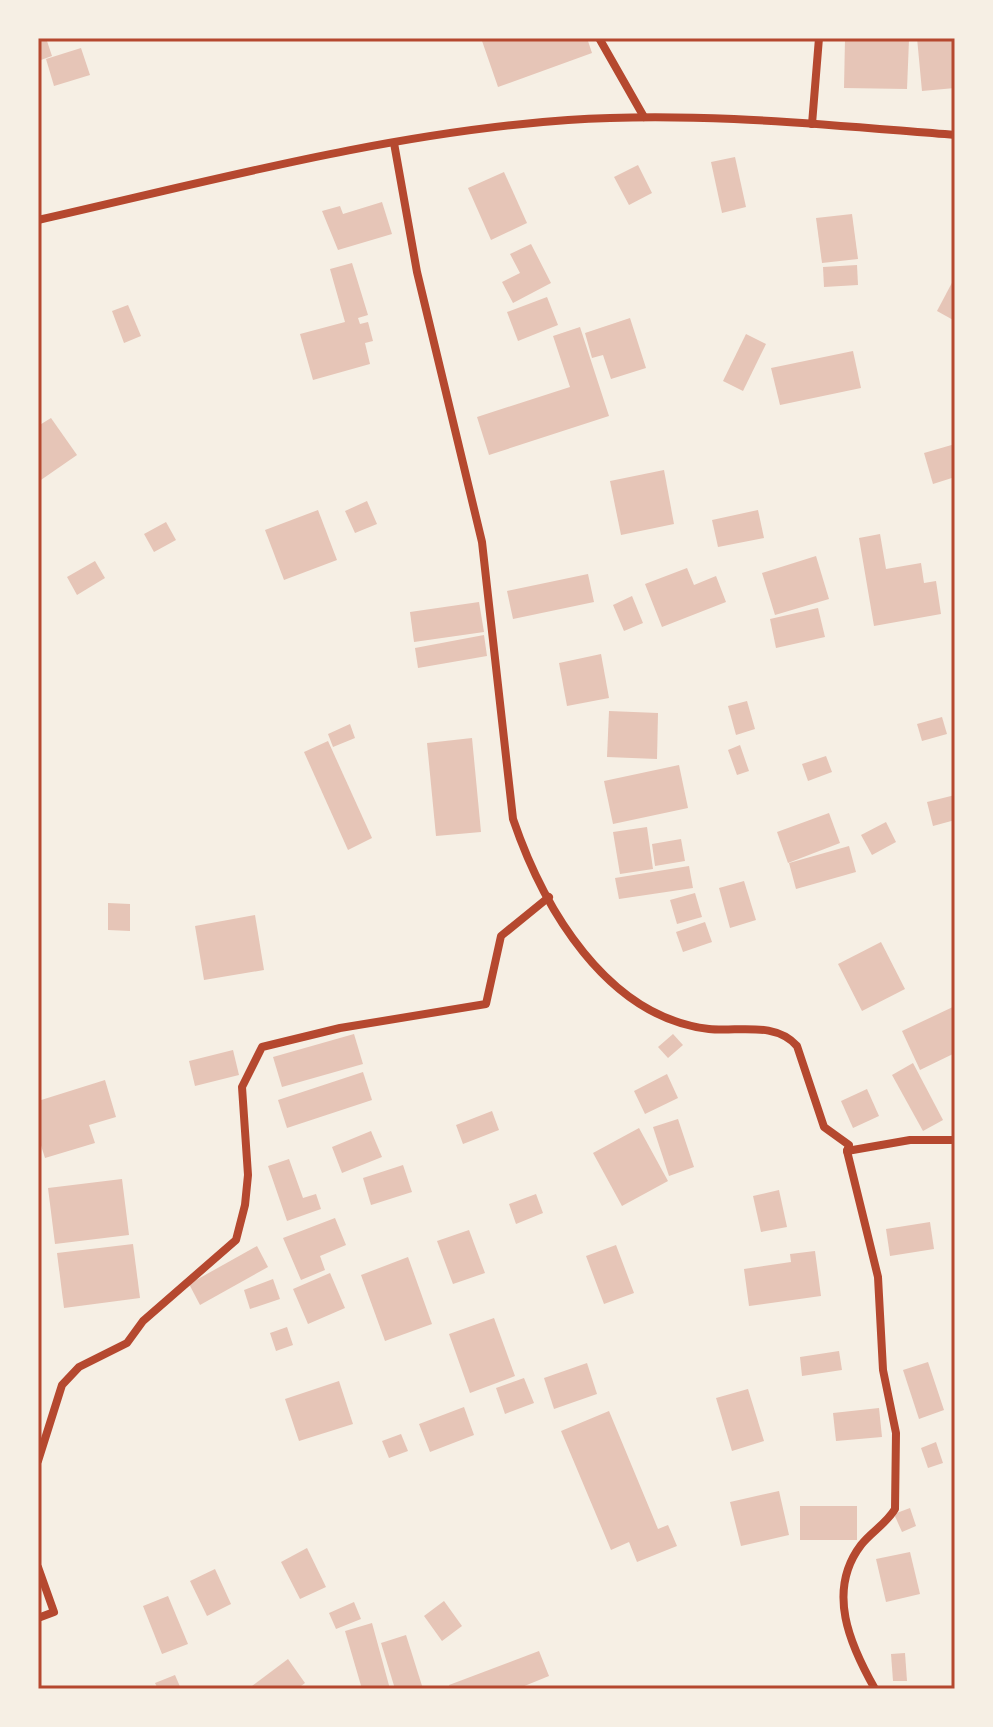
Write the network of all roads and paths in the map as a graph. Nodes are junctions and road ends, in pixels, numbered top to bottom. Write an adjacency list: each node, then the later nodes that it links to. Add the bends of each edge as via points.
1 (599, 38): 3 (street)
2 (819, 38): 4 (street)
3 (644, 117): 4 (street); 6 (street, via 565,120)
4 (812, 124): 5 (street)
5 (955, 135)
6 (394, 143): 7 (street); 8 (street, via 417,272 482,542 513,819 525,855)
7 (38, 220)
8 (549, 897): 10 (street, via 600,972 638,1001 681,1022 710,1029 750,1028 791,1039 824,1127 849,1145); 11 (street, via 501,936 486,1004 262,1047 242,1087 248,1175 236,1240 171,1294 127,1343 79,1367 62,1385)
9 (955, 1140): 10 (street, via 910,1140)
10 (847, 1151): 14 (street, via 878,1277 883,1370 896,1433 895,1509 854,1555 841,1602)
11 (38, 1461)
12 (38, 1567): 13 (street, via 54,1612)
13 (38, 1618)
14 (875, 1689)

